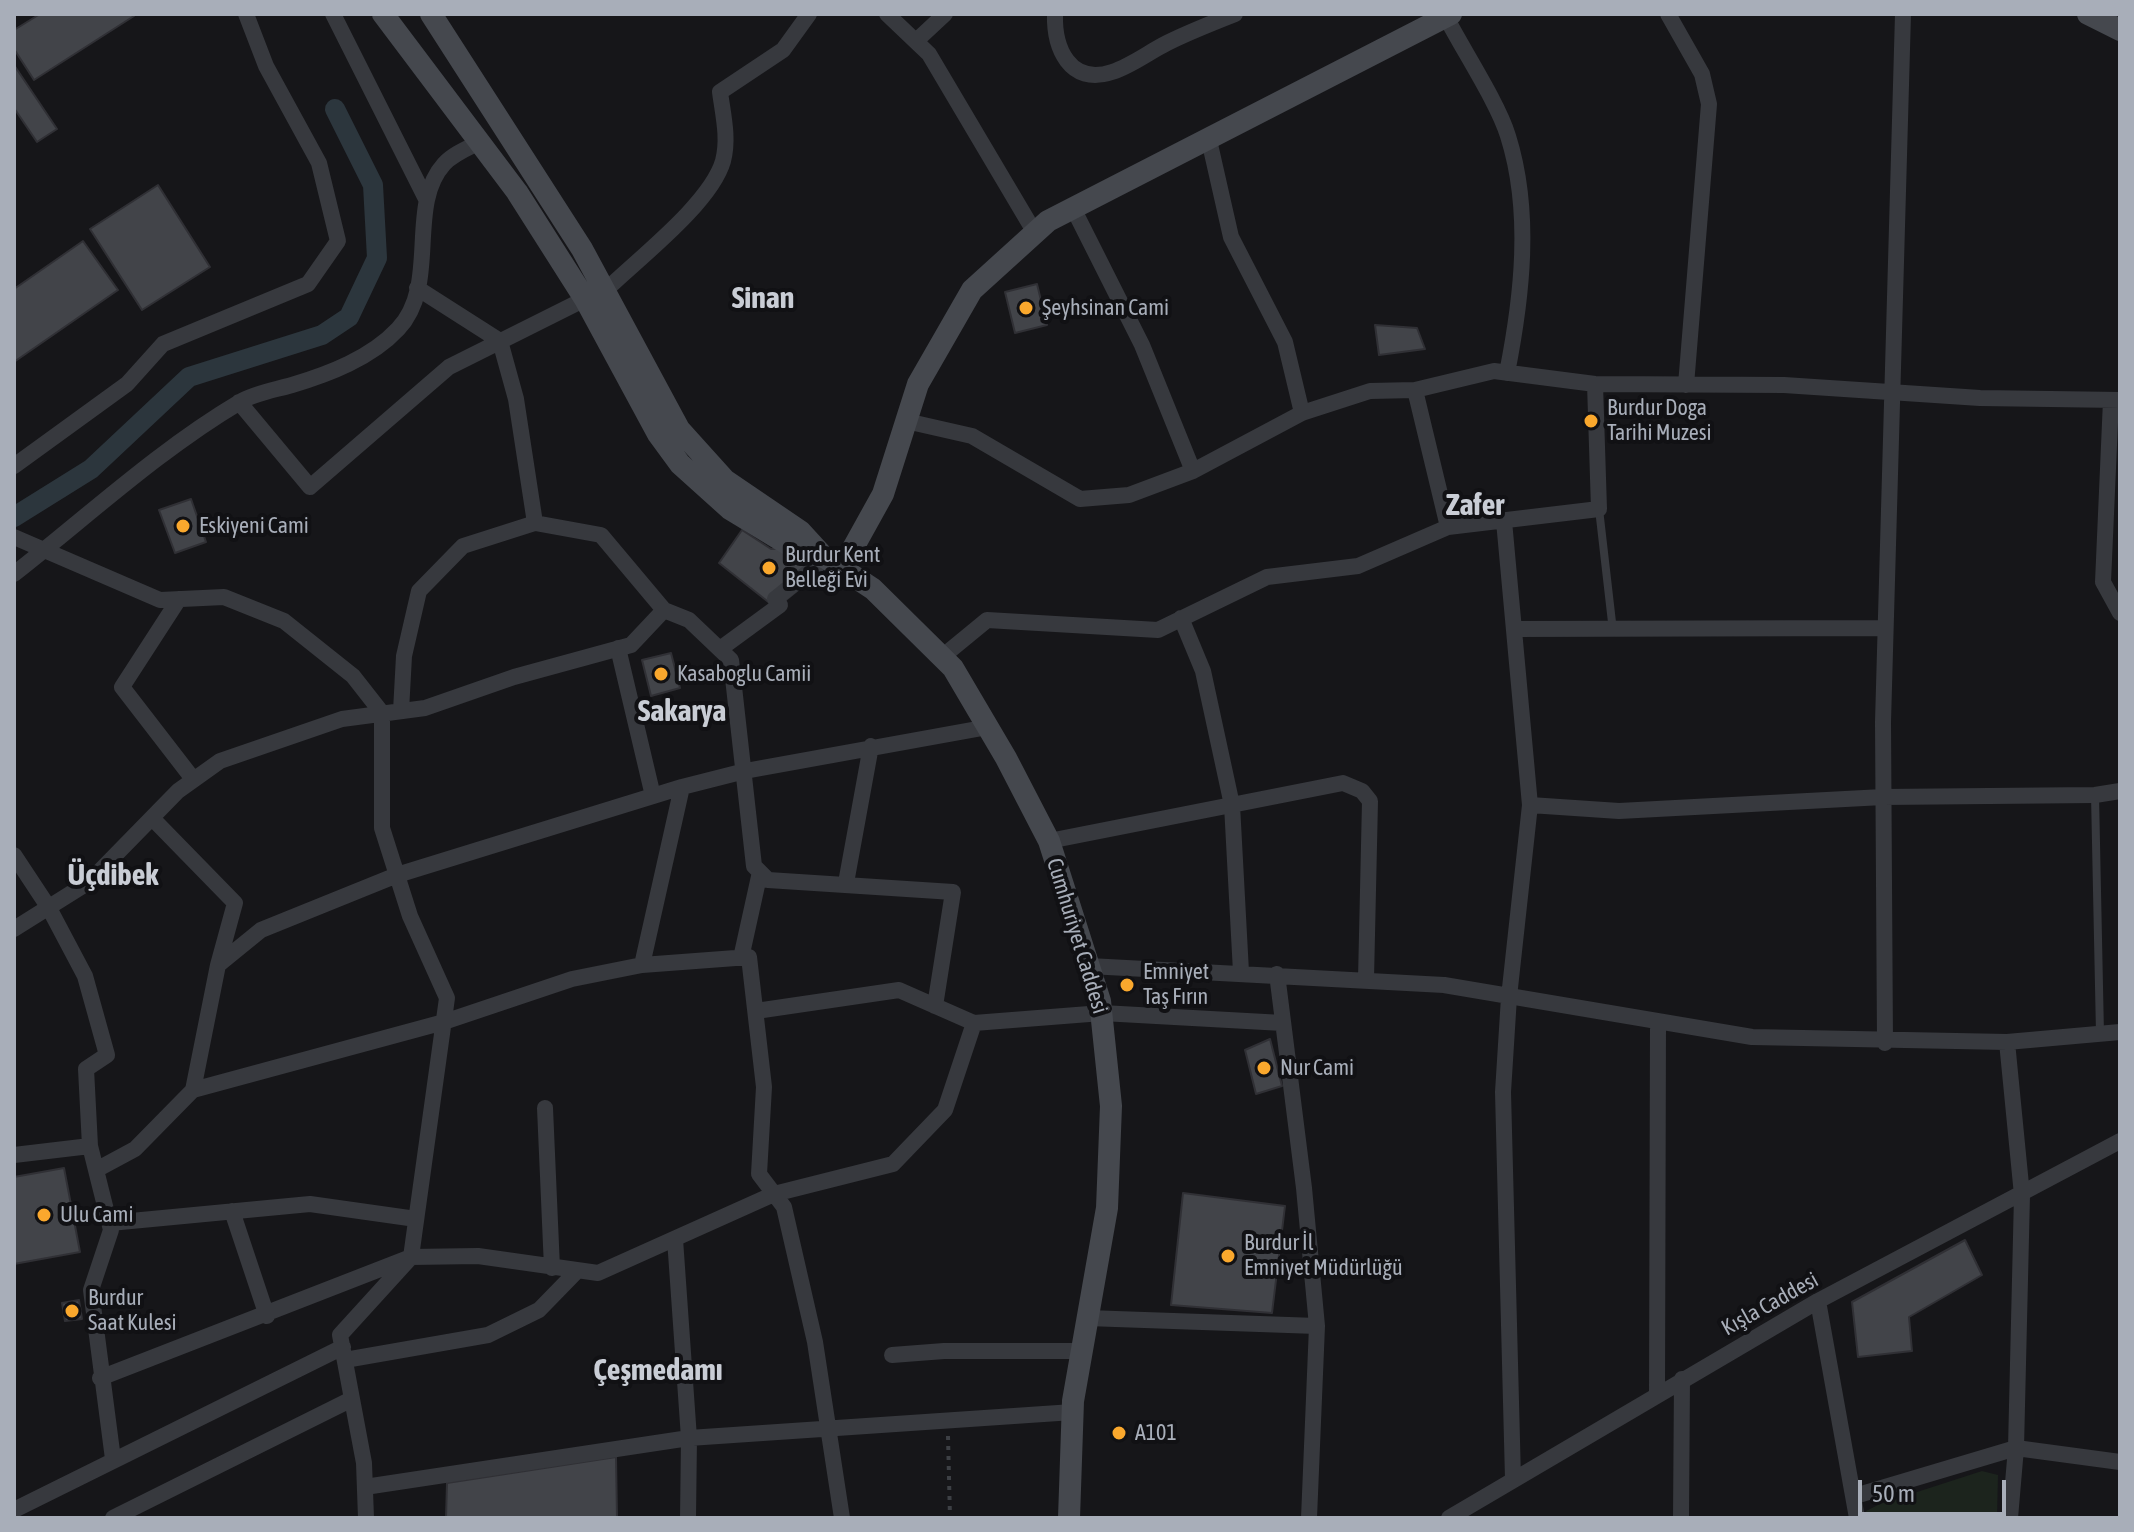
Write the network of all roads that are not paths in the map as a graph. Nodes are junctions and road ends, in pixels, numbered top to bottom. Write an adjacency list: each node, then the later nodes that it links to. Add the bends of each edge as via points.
1 (246, 14): 34 (street, via 266,66 319,163 338,241 308,284 163,344 127,384)
2 (333, 14): 18 (street)
3 (383, 14): 17 (main road)
4 (431, 14): 22 (main road)
5 (809, 14): 22 (street, via 783,50 720,92 726,139 708,192)
6 (887, 14): 15 (street)
7 (945, 14): 15 (street)
8 (1055, 14): 9 (street, via 1061,55 1078,69 1100,74)
9 (1235, 14)
10 (1668, 14): 27 (street, via 1702,74 1709,104)
11 (1903, 14): 29 (street)
12 (2088, 14): 14 (main road)
13 (1448, 15): 16 (main road); 25 (street, via 1508,135 1519,194 1519,309)
14 (2120, 30)
15 (916, 41): 20 (street, via 929,54)
16 (1209, 140): 19 (main road); 32 (street, via 1231,237 1285,342)
17 (480, 142): 18 (street, via 444,164); 23 (main road)
18 (426, 199): 21 (street, via 426,249)
19 (1073, 208): 20 (main road); 35 (street, via 1142,345)
20 (1035, 233): 33 (main road, via 972,290 918,384)
21 (417, 288): 24 (street); 31 (street, via 399,328 359,359)
22 (606, 290): 42 (main road, via 668,411 692,446 725,480 800,531)
23 (585, 299): 24 (street); 42 (main road, via 658,434 680,464 730,509 791,546)
24 (500, 341): 31 (street, via 449,367 310,487); 38 (street, via 516,399)
25 (1507, 373): 26 (street); 28 (street, via 1494,371)
26 (1595, 384): 27 (street); 36 (street)
27 (1686, 385): 29 (street)
28 (1415, 390): 32 (street, via 1370,391); 39 (street)
29 (1891, 392): 30 (street); 48 (street)
30 (2115, 400): 46 (street, via 2103,582)
31 (239, 402): 41 (street, via 192,432)
32 (1302, 413): 35 (street)
33 (906, 421): 35 (street, via 972,436 1080,499 1129,495); 42 (main road, via 883,494)
34 (14, 466)
35 (1193, 471)
36 (1599, 509): 37 (street); 50 (lane)
37 (1504, 521): 39 (street); 49 (street)
38 (535, 523): 45 (street, via 601,535); 54 (street, via 463,546 419,591 404,656)
39 (1448, 527): 47 (street, via 1358,566 1267,577)
40 (16, 539): 41 (street)
41 (46, 549): 43 (street); 44 (street, via 160,600)
42 (834, 563): 52 (street, via 775,599 780,605); 53 (main road, Cumhuriyet Caddesi, via 873,589)
43 (14, 574)
44 (179, 599): 55 (street, via 224,597 284,621 353,676); 59 (street, via 122,687)
45 (664, 610): 51 (street, via 631,645); 52 (street, via 689,620)
46 (2120, 613)
47 (1181, 618): 53 (street, via 1158,630 987,620); 65 (street, via 1203,671)
48 (1885, 628): 50 (street); 64 (street)
49 (1514, 629): 50 (street); 66 (street)
50 (1613, 631)
51 (618, 648): 54 (street); 63 (street)
52 (720, 649): 58 (street, via 731,660)
53 (942, 657): 56 (main road, Cumhuriyet Caddesi)
54 (401, 711): 55 (street)
55 (382, 713): 59 (street, via 342,719 220,761); 71 (street, via 382,828)
56 (988, 727): 57 (street); 68 (main road, Cumhuriyet Caddesi)
57 (871, 746): 58 (street); 72 (street)
58 (745, 771): 60 (street); 70 (street, via 754,866)
59 (193, 779): 67 (street)
60 (682, 787): 63 (street); 77 (street)
61 (2120, 791): 62 (street)
62 (2095, 795): 64 (street); 91 (lane)
63 (653, 796): 71 (street)
64 (1883, 797): 66 (street, via 1619,811); 93 (street)
65 (1232, 805): 68 (street); 79 (street); 81 (street, via 1343,783 1370,801)
66 (1530, 805): 82 (street)
67 (152, 818): 73 (street, via 89,882); 76 (street, via 235,903)
68 (1049, 841): 78 (main road, Cumhuriyet Caddesi)
69 (14, 855): 73 (street)
70 (760, 872): 72 (street, via 768,880); 75 (street)
71 (397, 875): 76 (street, via 261,930); 86 (street, via 447,998)
72 (846, 883): 83 (street, via 953,892)
73 (49, 908): 74 (street); 97 (street, via 85,976 107,1055 86,1069)
74 (14, 929)
75 (741, 958): 77 (street); 84 (street, via 749,957)
76 (218, 965): 94 (street)
77 (642, 965): 86 (street, via 572,979)
78 (1089, 966): 79 (street); 85 (main road, Cumhuriyet Caddesi)
79 (1241, 972): 80 (street)
80 (1277, 974): 81 (street); 88 (street)
81 (1366, 979): 82 (street)
82 (1509, 997): 89 (street); 126 (street, via 1503,1092)
83 (935, 1006): 84 (street, via 899,990); 87 (street)
84 (756, 1011): 100 (street, via 764,1087 759,1174)
85 (1102, 1013): 87 (street); 88 (street); 111 (main road, Cumhuriyet Caddesi, via 1110,1159 1101,1252)
86 (444, 1022): 94 (street); 103 (street)
87 (974, 1023): 100 (street, via 945,1110 893,1164)
88 (1283, 1023): 112 (street)
89 (1658, 1023): 93 (street, via 1752,1037); 118 (street)
90 (2120, 1032): 91 (street)
91 (2100, 1034): 92 (street)
92 (2007, 1042): 93 (street); 101 (street)
93 (1885, 1043)
94 (193, 1090): 99 (street, via 135,1149)
95 (545, 1108): 107 (street)
96 (2120, 1141): 101 (street, Kışla Caddesi)
97 (90, 1146): 98 (street); 99 (street)
98 (14, 1155)
99 (96, 1170): 104 (street)
100 (774, 1194): 105 (street); 121 (street, via 784,1207)
101 (2022, 1195): 109 (street, Kışla Caddesi); 123 (street)
102 (232, 1211): 103 (street, via 310,1204); 104 (street); 110 (street)
103 (416, 1219): 106 (street)
104 (110, 1223): 116 (street, via 91,1290)
105 (675, 1239): 108 (street, via 598,1273); 122 (street)
106 (411, 1257): 107 (street, via 478,1256); 110 (street); 114 (street, via 340,1335)
107 (552, 1268): 108 (street)
108 (577, 1271): 114 (street, via 539,1310 488,1335)
109 (1818, 1301): 117 (street, Kışla Caddesi); 128 (street)
110 (267, 1316): 116 (street)
111 (1087, 1318): 112 (street); 113 (main road, Cumhuriyet Caddesi)
112 (1317, 1326): 135 (street)
113 (1079, 1351): 115 (street); 120 (main road, Cumhuriyet Caddesi)
114 (344, 1354): 119 (street); 124 (street)
115 (892, 1355)
116 (100, 1378): 124 (street)
117 (1682, 1379): 118 (street, Kışla Caddesi); 137 (street)
118 (1657, 1394): 126 (street, Kışla Caddesi)
119 (352, 1399): 127 (street); 130 (street)
120 (1073, 1412): 121 (street); 134 (main road, Cumhuriyet Caddesi)
121 (829, 1428): 122 (street); 133 (street)
122 (689, 1438): 127 (street); 132 (street)
123 (2016, 1448): 125 (street); 128 (street); 139 (street)
124 (113, 1459): 129 (street)
125 (2120, 1462)
126 (1513, 1479): 136 (street, Kışla Caddesi)
127 (365, 1487): 131 (street)
128 (1855, 1496): 138 (street)
129 (14, 1510)
130 (118, 1517)
131 (366, 1518)
132 (688, 1518)
133 (842, 1518)
134 (1069, 1518)
135 (1309, 1518)
136 (1449, 1518)
137 (1681, 1518)
138 (1857, 1518)
139 (2010, 1518)

